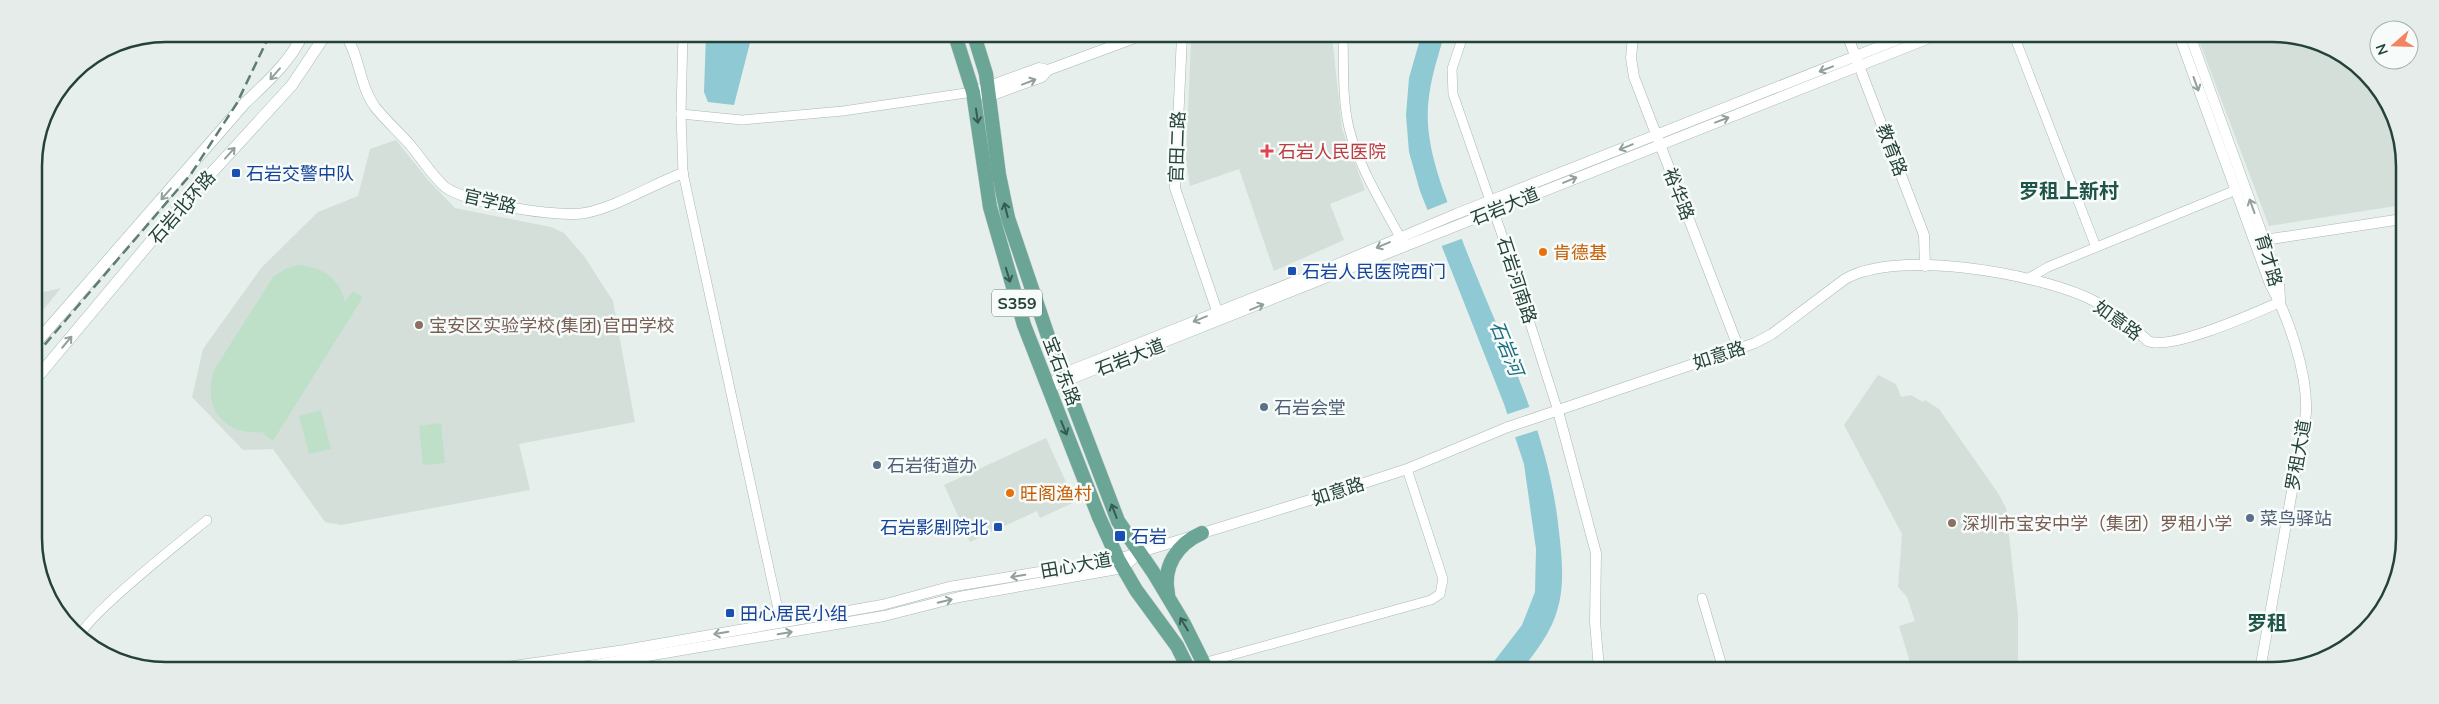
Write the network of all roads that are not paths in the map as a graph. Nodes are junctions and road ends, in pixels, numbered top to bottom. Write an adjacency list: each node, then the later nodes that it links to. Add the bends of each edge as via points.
1 (1343, 42): 28 (street, via 1345,98 1351,134 1364,169)
2 (1461, 42): 25 (street, 石岩河南路, via 1452,69 1452,86)
3 (1632, 42): 22 (street, 裕华路, via 1634,77)
4 (1850, 42): 18 (street, 教育路)
5 (1894, 42): 18 (street, 石岩大道)
6 (1916, 42): 18 (street, 石岩大道)
7 (2016, 42): 29 (street)
8 (2181, 42): 24 (street, 育才路, one-way to 24)
9 (2191, 42): 27 (street, 育才路, one-way to 9)
10 (298, 43): 34 (main road, 石岩北环路, one-way to 34, via 272,78 245,103)
11 (320, 43): 36 (main road, 石岩北环路, one-way to 11, via 174,215 292,85)
12 (350, 43): 23 (street, 官学路, via 375,107 440,182 459,194 522,208 576,214 602,208)
13 (682, 43): 21 (street)
14 (957, 43): 20 (main road, 宝石东路 / S359)
15 (976, 43): 19 (main road, 宝石东路 / S359)
16 (1122, 43): 19 (street, via 1048,70 1042,77)
17 (1182, 43): 33 (street, 官田二路, via 1175,188)
18 (1857, 62): 22 (street, 石岩大道); 30 (street, 教育路, via 1924,235)
19 (989, 91): 20 (street); 37 (main road, 宝石东路 / S359, one-way to 19, via 1008,218 999,175)
20 (973, 92): 21 (street, via 843,111 742,120); 38 (main road, 宝石东路 / S359, one-way to 38, via 984,177 997,235 1014,296)
21 (681, 114): 23 (street)
22 (1658, 140): 25 (street, 石岩大道); 35 (street, 裕华路)
23 (683, 173): 47 (street)
24 (2236, 190): 27 (street, 育才路); 29 (street)
25 (1492, 206): 28 (street, 石岩大道, via 1432,236); 28 (street, 石岩大道, via 1456,214); 39 (street, 石岩河南路)
26 (2396, 220): 27 (street)
27 (2259, 241): 32 (street, 育才路, via 2278,281)
28 (1403, 242): 33 (street, 石岩大道, one-way to 33); 37 (street, 石岩大道, one-way to 28)
29 (2096, 247): 31 (street)
30 (1925, 266): 31 (street, 如意路, via 1998,271); 35 (street, 如意路, via 1885,267 1856,273 1772,334)
31 (2028, 278): 32 (street, 如意路, via 2086,297 2114,312 2154,344 2172,342 2218,327)
32 (2280, 302): 52 (street, 罗租大道, via 2304,379 2306,399)
33 (1217, 312): 37 (street, 石岩大道, one-way to 37)
34 (43, 335)
35 (1739, 349): 39 (street, 如意路)
36 (42, 371)
37 (1063, 378): 38 (street, 石岩大道); 43 (main road, 宝石东路 / S359, one-way to 37, via 1118,521)
38 (1048, 388): 44 (main road, 宝石东路 / S359, one-way to 44)
39 (1558, 411): 40 (street, 如意路, bridge); 50 (street, via 1596,553)
40 (1407, 469): 42 (street, 如意路); 58 (street, via 1443,578 1440,594 1431,600)
41 (207, 520): 48 (street)
42 (1202, 534): 43 (street, 如意路); 46 (main road, via 1188,540 1172,558 1166,583)
43 (1140, 552): 44 (street, 田心大道); 46 (main road, 宝石东路 / S359)
44 (1120, 563): 47 (street, 田心大道, one-way to 47, via 949,587 882,605); 55 (street, 田心大道, one-way to 44, via 884,616); 56 (main road, 宝石东路 / S359)
45 (1702, 598): 51 (street)
46 (1169, 599): 57 (main road, 宝石东路 / S359, one-way to 46)
47 (780, 623): 49 (street, 田心大道, one-way to 49)
48 (83, 628)
49 (625, 650): 53 (street, 田心大道); 54 (street)
50 (1598, 661)
51 (1721, 661)
52 (2262, 661)
53 (538, 662)
54 (629, 662)
55 (636, 662)
56 (1185, 662)
57 (1203, 662)
58 (1217, 662)

